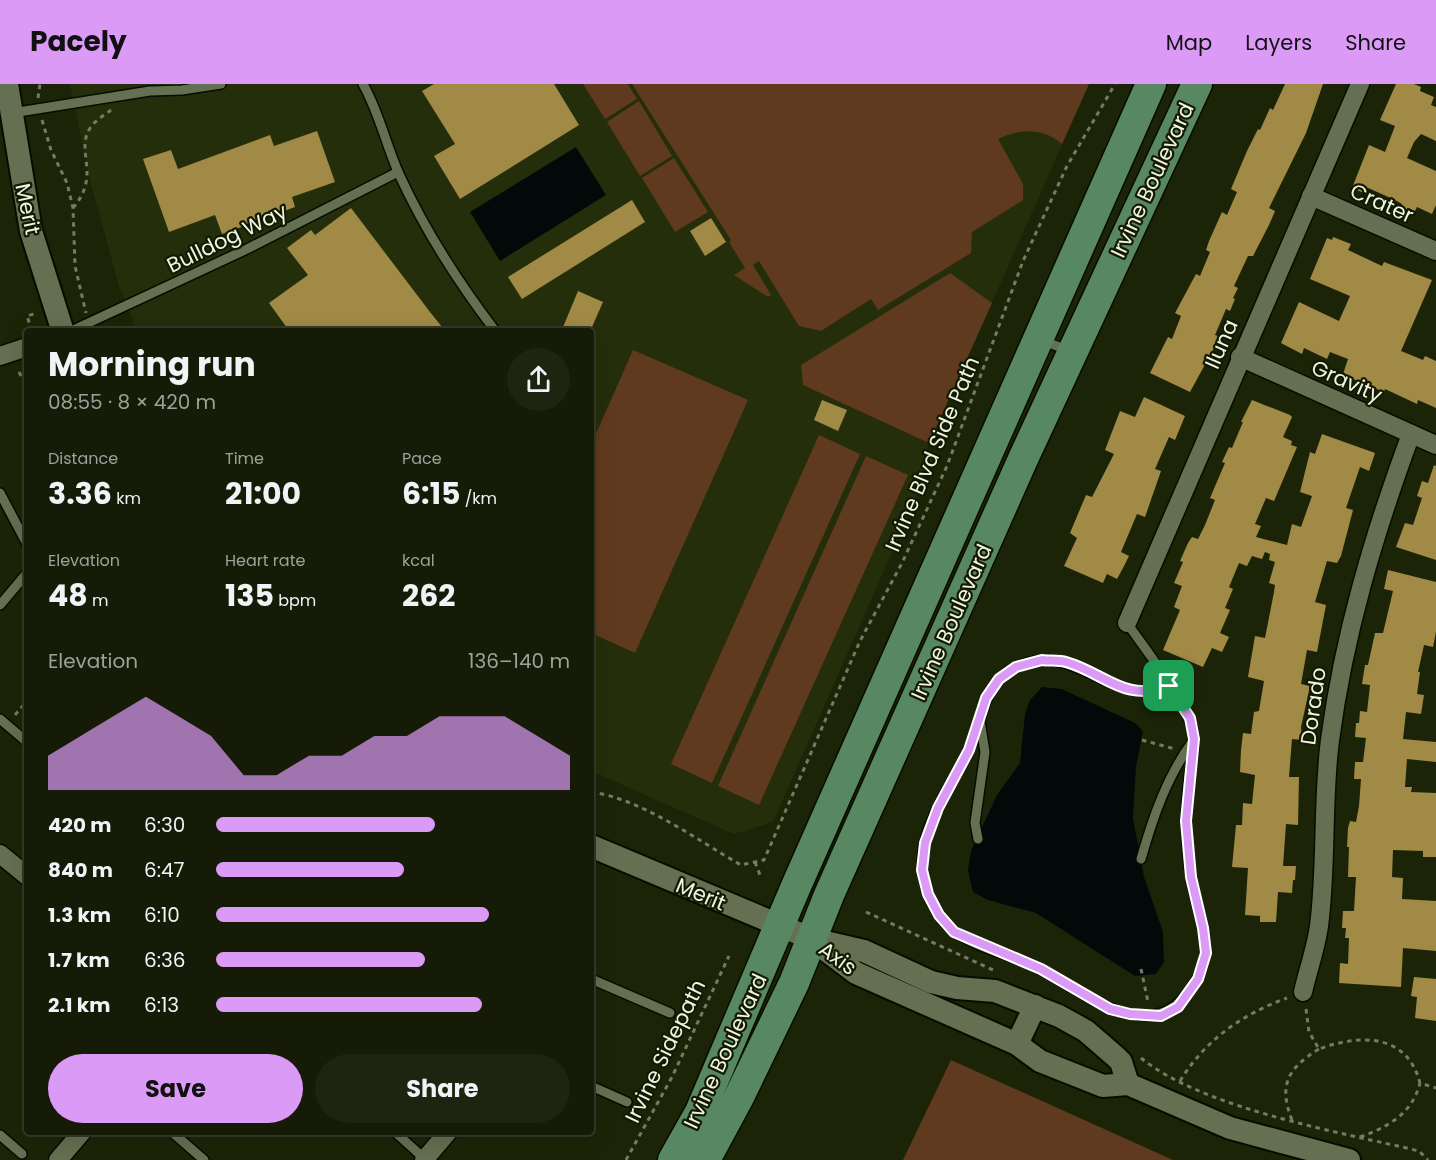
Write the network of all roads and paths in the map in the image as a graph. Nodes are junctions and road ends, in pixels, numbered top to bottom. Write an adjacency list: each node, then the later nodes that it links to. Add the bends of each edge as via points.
1 (7, 84): 11 (street, Merit)
2 (40, 84): 10 (path)
3 (221, 84): 9 (lane)
4 (363, 84): 12 (lane)
5 (1115, 84): 47 (path, Irvine Blvd Side Path, via 1067,166 1023,261 948,466 860,641 764,860)
6 (1151, 84): 20 (main road, Irvine Boulevard)
7 (1197, 84): 22 (main road, Irvine Boulevard)
8 (1360, 84): 13 (street, Iluna)
9 (113, 97): 10 (lane); 14 (path, via 113,109 95,121 88,132 89,171 86,186)
10 (40, 109): 11 (lane); 14 (path)
11 (11, 113): 17 (street, Merit, via 31,231)
12 (398, 172): 16 (lane, Bulldog Way, via 247,249); 19 (lane, via 434,242)
13 (1311, 196): 15 (street, Crater); 24 (street, Iluna)
14 (73, 208): 16 (path, via 75,266)
15 (1436, 251)
16 (89, 322): 18 (lane, Bulldog Way)
17 (62, 328)
18 (77, 328)
19 (493, 328)
20 (1039, 339): 22 (lane); 51 (main road, Irvine Boulevard)
21 (24, 348): 23 (street)
22 (1072, 352): 52 (main road, Irvine Boulevard)
23 (0, 356)
24 (1240, 357): 27 (street, Gravity); 33 (street, Iluna)
25 (19, 372): 26 (path)
26 (24, 382)
27 (1411, 434): 28 (street, Gravity); 57 (street, Dorado, via 1368,560 1339,676 1329,743 1319,927)
28 (1436, 445)
29 (0, 493): 30 (lane)
30 (24, 538)
31 (24, 577): 32 (lane)
32 (0, 605)
33 (1127, 623): 34 (lane)
34 (1169, 686): 36 (lane, via 1152,692 1133,691 1107,683 1065,661 1042,660 1016,667 999,679 986,698); 38 (lane, via 1190,718)
35 (24, 705): 37 (path, via 18,713)
36 (980, 718): 38 (lane, via 925,843 922,870 928,894 954,932 1041,969 1110,1009 1130,1014 1161,1016 1178,1007 1198,979 1206,953 1191,877 1186,821); 43 (lane, via 985,753 975,823)
37 (1, 721): 39 (lane)
38 (1194, 739): 46 (lane, via 1161,799)
39 (24, 740)
40 (1142, 740): 41 (path)
41 (1171, 748)
42 (594, 793): 47 (path, via 634,805 741,865)
43 (978, 839)
44 (594, 847): 51 (street, Merit)
45 (0, 854): 48 (street)
46 (1141, 859)
47 (755, 862): 49 (path)
48 (24, 874)
49 (760, 875)
50 (866, 912): 55 (path)
51 (781, 925): 52 (street, Merit); 82 (main road, Irvine Boulevard, via 700,1112)
52 (812, 939): 58 (street, Axis, via 864,951 931,982 995,992); 61 (street, Axis, via 856,973); 83 (main road, Irvine Boulevard, via 739,1097)
53 (729, 956): 81 (path, Irvine Sidepath, via 672,1077)
54 (1141, 969): 59 (path)
55 (993, 970)
56 (594, 980): 60 (lane)
57 (1303, 992): 62 (path, via 1309,1032); 64 (path, via 1239,1019 1213,1040)
58 (1035, 1006): 61 (street); 65 (street, Axis, via 1093,1037 1121,1062)
59 (1149, 1007)
60 (670, 1012)
61 (1017, 1044): 65 (street, Axis, via 1040,1061 1103,1086)
62 (1319, 1049): 66 (path, via 1354,1039 1384,1042 1404,1051 1416,1066); 70 (path, via 1294,1068 1284,1085 1285,1103)
63 (1133, 1051): 64 (path)
64 (1180, 1081): 70 (path, via 1234,1104)
65 (1128, 1083): 84 (street, Axis, via 1230,1128)
66 (1420, 1083): 68 (path); 76 (path, via 1417,1096 1397,1119)
67 (594, 1087): 69 (lane)
68 (1436, 1088)
69 (627, 1102)
70 (1292, 1120): 76 (path)
71 (0, 1135): 77 (lane)
72 (79, 1135): 79 (street)
73 (175, 1135): 78 (lane)
74 (398, 1135): 80 (lane)
75 (446, 1135): 80 (street)
76 (1359, 1137): 85 (path, via 1419,1151)
77 (22, 1154)
78 (197, 1158)
79 (58, 1160)
80 (425, 1160)
81 (626, 1160)
82 (673, 1160)
83 (705, 1160)
84 (1349, 1160)
85 (1428, 1160)

